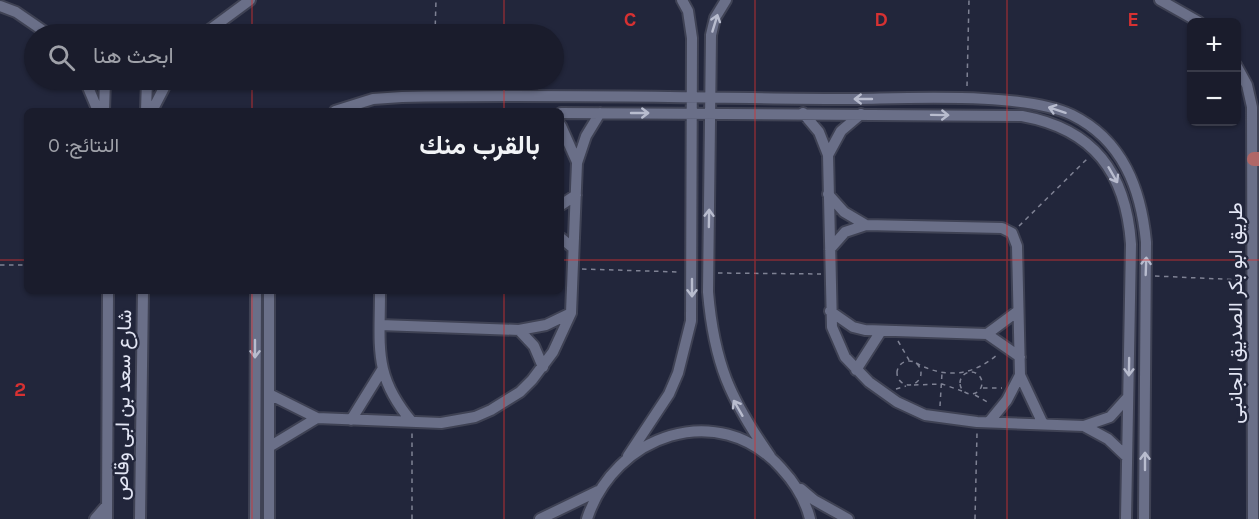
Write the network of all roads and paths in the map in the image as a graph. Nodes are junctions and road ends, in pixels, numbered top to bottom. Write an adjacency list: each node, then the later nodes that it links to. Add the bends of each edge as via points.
1 (250, 0): 10 (street)
2 (436, 0): 11 (path)
3 (682, 0): 17 (street, via 691,24)
4 (726, 0): 18 (street, one-way to 4, via 711,35 715,18)
5 (969, 0): 19 (path)
6 (1160, 0): 8 (street)
7 (0, 6): 9 (street)
8 (1192, 18)
9 (33, 24)
10 (218, 24)
11 (435, 24)
12 (1240, 72): 34 (street, طريق ابو بكر الصديق الجانبى, via 1252,107)
13 (89, 90): 20 (street)
14 (105, 90): 21 (street)
15 (147, 90): 22 (street)
16 (163, 90): 23 (street)
17 (692, 98): 18 (street); 24 (street, via 402,97 373,99); 27 (street)
18 (710, 98): 19 (street, one-way to 18); 28 (street)
19 (966, 99): 50 (street, one-way to 19, via 1146,242 1138,192 1119,154 1106,139 1090,126 1053,108)
20 (97, 108)
21 (104, 108)
22 (146, 108)
23 (154, 108)
24 (344, 108)
25 (564, 112): 26 (street)
26 (600, 113): 27 (street, one-way to 27); 35 (street, via 586,136)
27 (692, 113): 28 (street); 47 (street)
28 (710, 113): 29 (street); 48 (street, one-way to 28)
29 (803, 113): 30 (street); 33 (street, via 819,132)
30 (861, 114): 32 (street, one-way to 32, via 1022,117 1062,127); 33 (street, via 841,131)
31 (564, 133): 35 (street)
32 (1096, 151): 40 (path); 82 (street, one-way to 82, via 1116,178 1130,218)
33 (828, 155): 36 (street)
34 (1256, 159): 51 (street, طريق ابو بكر الصديق الجانبى)
35 (577, 163): 37 (street)
36 (828, 194): 39 (street, via 844,212); 43 (street)
37 (576, 195): 38 (street); 42 (street)
38 (564, 203)
39 (866, 225): 40 (street, via 1002,228); 43 (street, via 844,232)
40 (1012, 233): 58 (street, via 1017,246)
41 (564, 240): 42 (street)
42 (573, 248): 46 (street)
43 (830, 249): 49 (street)
44 (0, 265): 45 (path)
45 (24, 265)
46 (573, 269): 47 (path); 59 (street)
47 (692, 272): 93 (street, one-way to 93, via 691,321 678,373 669,394)
48 (708, 273): 49 (path); 94 (street, one-way to 48, via 733,398 722,370 710,320)
49 (830, 274): 57 (street)
50 (1145, 275): 51 (path); 111 (street, one-way to 50)
51 (1253, 280): 112 (street, طريق ابو بكر الصديق الجانبى)
52 (108, 294): 98 (street, شارع سعد بن ابى وقاص)
53 (143, 294): 99 (street, شارع سعد بن ابى وقاص)
54 (256, 294): 102 (street, one-way to 102)
55 (269, 294): 80 (street)
56 (380, 294): 60 (street)
57 (830, 311): 62 (street, via 853,327); 71 (street, via 837,343)
58 (1018, 311): 64 (street); 66 (street)
59 (571, 313): 61 (street, via 546,325); 69 (street)
60 (380, 325): 61 (street); 70 (street)
61 (519, 330): 69 (street, via 534,346)
62 (881, 331): 63 (street); 71 (street)
63 (894, 332): 64 (street); 67 (path)
64 (987, 334): 65 (street)
65 (1006, 344): 66 (street); 72 (path, via 990,361)
66 (1020, 357): 74 (street)
67 (909, 360): 68 (path); 76 (path, via 901,363 896,375 904,385)
68 (916, 363): 73 (path); 76 (path, via 921,375)
69 (543, 367): 87 (street, via 520,392 490,411 458,421)
70 (382, 370): 86 (street); 87 (street, via 393,398)
71 (856, 370): 85 (street, via 897,402)
72 (970, 372): 73 (path); 77 (path, via 980,376); 79 (path, via 960,383)
73 (942, 373): 75 (path)
74 (1020, 375): 78 (street); 90 (street)
75 (942, 384): 76 (path); 79 (path); 85 (path)
76 (912, 385)
77 (982, 388): 78 (path); 81 (path)
78 (1014, 388): 83 (street)
79 (965, 393): 81 (path)
80 (269, 394): 84 (street); 92 (street)
81 (974, 394): 83 (path)
82 (1128, 397): 91 (street, via 1110,417); 95 (street)
83 (998, 412): 89 (street)
84 (317, 418): 86 (street); 92 (street)
85 (939, 419): 88 (street)
86 (351, 420): 87 (street)
87 (412, 422): 104 (path)
88 (977, 422): 89 (street); 109 (path)
89 (989, 422): 90 (street)
90 (1043, 424): 91 (street)
91 (1084, 426): 95 (street, via 1108,439)
92 (269, 447): 103 (street)
93 (628, 456): 94 (street, via 655,440 715,432 744,441); 97 (street)
94 (770, 456): 96 (street)
95 (1127, 457): 110 (street)
96 (796, 484): 107 (street); 108 (street, via 814,500)
97 (598, 491): 105 (street); 106 (street)
98 (107, 505): 100 (street); 101 (street, شارع سعد بن ابى وقاص)
99 (141, 518)
100 (95, 519)
101 (107, 519)
102 (255, 519)
103 (269, 519)
104 (412, 519)
105 (540, 519)
106 (587, 519)
107 (810, 519)
108 (848, 519)
109 (975, 519)
110 (1126, 519)
111 (1144, 519)
112 (1253, 519)

